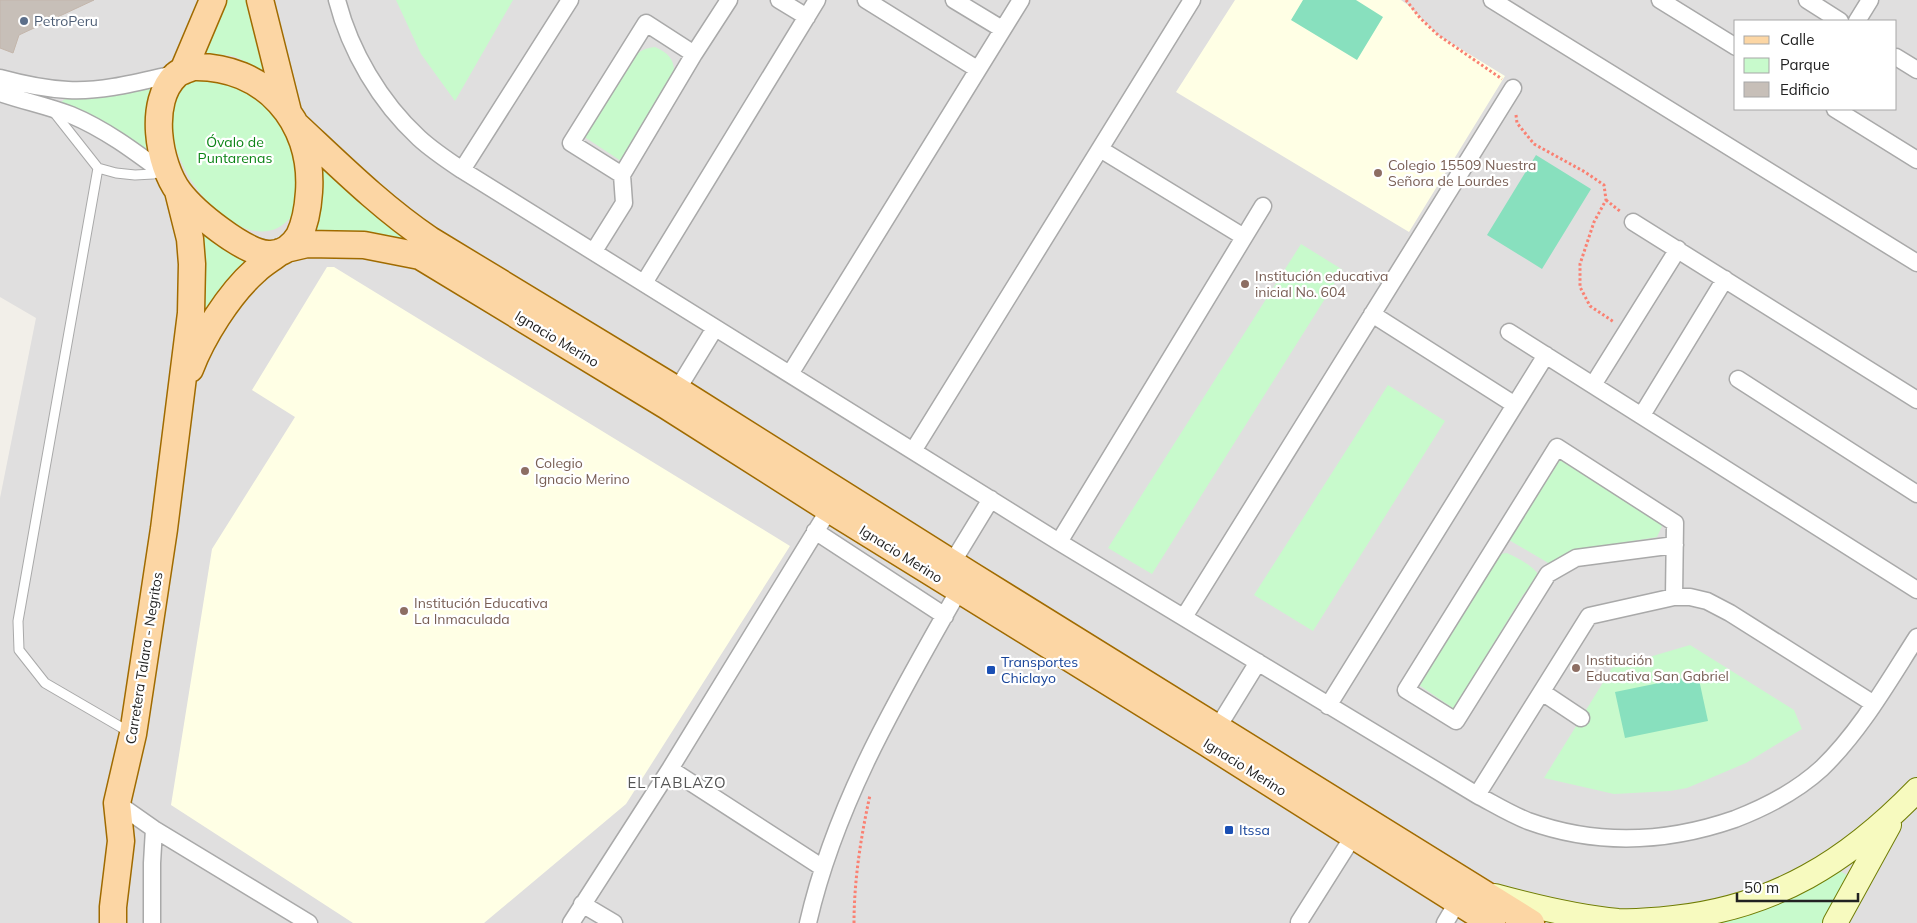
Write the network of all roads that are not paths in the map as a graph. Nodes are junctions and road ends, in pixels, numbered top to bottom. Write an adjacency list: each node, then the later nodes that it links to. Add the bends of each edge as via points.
1 (214, 0): 25 (main road)
2 (260, 0): 31 (main road)
3 (337, 0): 35 (street, via 342,20 374,85 418,138)
4 (570, 0): 35 (street)
5 (729, 0): 21 (street)
6 (779, 0): 16 (street)
7 (817, 0): 16 (street)
8 (866, 0): 23 (street)
9 (954, 0): 19 (street)
10 (1021, 0): 19 (street)
11 (1192, 0): 32 (street)
12 (1492, 0): 44 (street)
13 (1660, 0): 20 (street)
14 (1807, 0): 17 (street)
15 (1870, 0): 18 (street)
16 (807, 17): 46 (street)
17 (1838, 20)
18 (1858, 20)
19 (1002, 29): 23 (street)
20 (1734, 46)
21 (694, 54): 36 (street); 36 (street, via 646,23 571,143)
22 (1897, 58): 24 (street)
23 (977, 69): 51 (street)
24 (1917, 70)
25 (180, 72): 26 (street, via 130,84 68,90 26,86); 31 (main road, via 193,67 208,67 246,77 267,90); 37 (main road, via 167,87 158,116 162,152)
26 (0, 78)
27 (1513, 88): 47 (street)
28 (0, 93): 29 (street)
29 (51, 109): 34 (lane); 37 (street, via 102,130)
30 (1837, 110): 33 (street)
31 (292, 119): 42 (main road, via 303,141 310,182 305,220 298,236); 54 (main road, via 408,225)
32 (1100, 149): 40 (street); 59 (street)
33 (1917, 160)
34 (98, 168): 37 (lane, via 116,173 152,174); 78 (lane, via 18,622 19,650 45,683)
35 (462, 170): 43 (street)
36 (622, 175): 43 (street, via 624,203)
37 (170, 180): 42 (main road, via 193,208 226,234 261,253); 55 (main road, via 190,239 192,264 191,313)
38 (1263, 206): 40 (street)
39 (1633, 222): 41 (street)
40 (1244, 237): 64 (street)
41 (1678, 249): 45 (street); 53 (street)
42 (285, 250): 55 (main road, via 254,271 234,294 202,343); 62 (main road, Ignacio Merino, via 307,244 364,245 420,256 667,406)
43 (594, 251): 46 (street)
44 (1917, 263)
45 (1725, 279): 56 (street); 58 (street)
46 (644, 282): 48 (street)
47 (1372, 314): 57 (street); 70 (street)
48 (715, 328): 51 (street); 54 (street)
49 (1509, 332): 50 (street)
50 (1546, 355): 53 (street); 57 (street)
51 (790, 374): 59 (street)
52 (1738, 379): 60 (street)
53 (1593, 385): 58 (street)
54 (677, 390): 62 (main road)
55 (182, 393): 78 (main road, Carretera Talara - Negritos)
56 (1917, 400)
57 (1515, 405): 75 (street)
58 (1642, 416): 67 (street)
59 (913, 451): 61 (street)
60 (1917, 494)
61 (991, 499): 64 (street); 66 (street)
62 (834, 500): 63 (street); 66 (main road)
63 (815, 531): 69 (street); 79 (street)
64 (1059, 542): 70 (street)
65 (1675, 545): 65 (street, via 1675,522 1557,447 1406,690 1456,721 1548,574 1576,558); 68 (street)
66 (960, 576): 69 (street); 77 (main road); 85 (main road, Ignacio Merino, via 1207,743)
67 (1917, 590)
68 (1674, 597): 73 (street, via 1589,616); 74 (street, via 1708,601 1730,612)
69 (945, 616): 86 (street, via 885,723)
70 (1184, 617): 72 (street)
71 (1917, 636): 74 (street)
72 (1258, 662): 75 (street); 77 (street)
73 (1542, 692): 76 (street); 81 (street)
74 (1874, 704): 81 (street, via 1842,746 1805,783 1756,811 1699,831 1641,839 1580,835 1526,820)
75 (1328, 706): 81 (street)
76 (1581, 718)
77 (1218, 727): 88 (main road)
78 (133, 734): 82 (main road, Carretera Talara - Negritos)
79 (670, 769): 86 (street); 87 (street)
80 (1917, 790): 83 (main road)
81 (1477, 795)
82 (117, 803): 84 (street); 91 (main road, Carretera Talara - Negritos, via 121,841)
83 (1899, 809): 90 (main road, via 1860,843 1830,863 1790,887 1765,897 1715,912); 99 (main road)
84 (154, 830): 92 (street); 93 (street)
85 (1354, 835): 88 (main road, Ignacio Merino); 89 (street)
86 (823, 868): 96 (street)
87 (582, 904): 94 (street); 95 (street)
88 (1461, 905): 90 (main road); 97 (main road, Ignacio Merino); 98 (main road)
89 (1299, 922)
90 (1616, 922)
91 (113, 923)
92 (152, 923)
93 (310, 923)
94 (571, 923)
95 (614, 923)
96 (808, 923)
97 (1492, 923)
98 (1531, 923)
99 (1835, 923)

